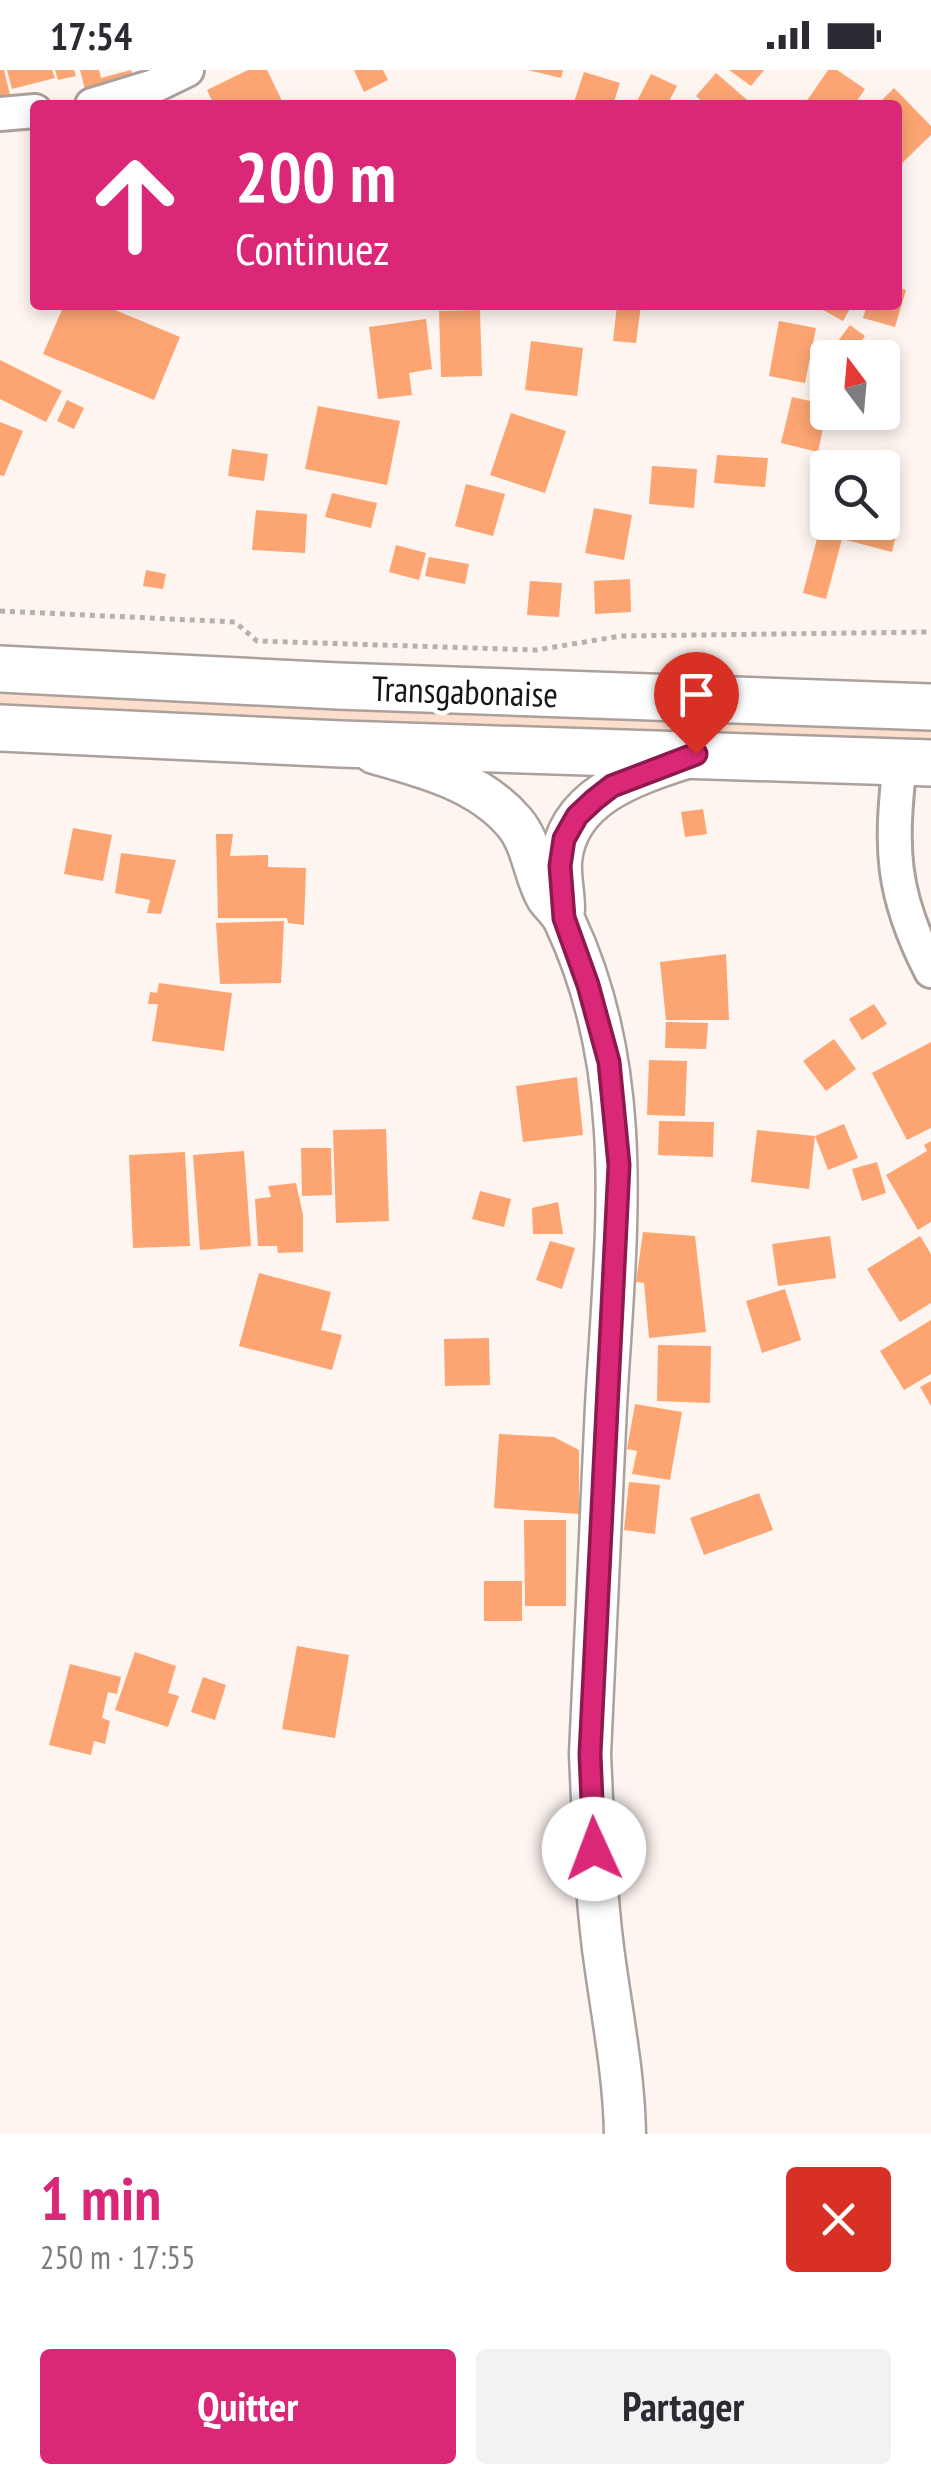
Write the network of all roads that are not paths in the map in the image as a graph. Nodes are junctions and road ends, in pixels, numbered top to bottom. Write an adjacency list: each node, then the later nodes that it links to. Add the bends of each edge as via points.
1 (187, 70): 2 (street)
2 (108, 100)
3 (30, 111): 4 (street)
4 (0, 114)
5 (0, 669): 6 (highway, Transgabonaise)
6 (931, 707)
7 (0, 728): 8 (highway, Transgabonaise)
8 (341, 744): 9 (highway, Transgabonaise); 11 (main road, via 460,781 490,800 515,822 547,896)
9 (696, 754): 10 (highway, Transgabonaise); 11 (main road, via 612,786 577,816 560,866)
10 (916, 763): 12 (street, via 892,836 895,878)
11 (564, 918): 13 (main road, via 609,1062 619,1165 590,1754 603,1945)
12 (931, 970)
13 (626, 2134)

